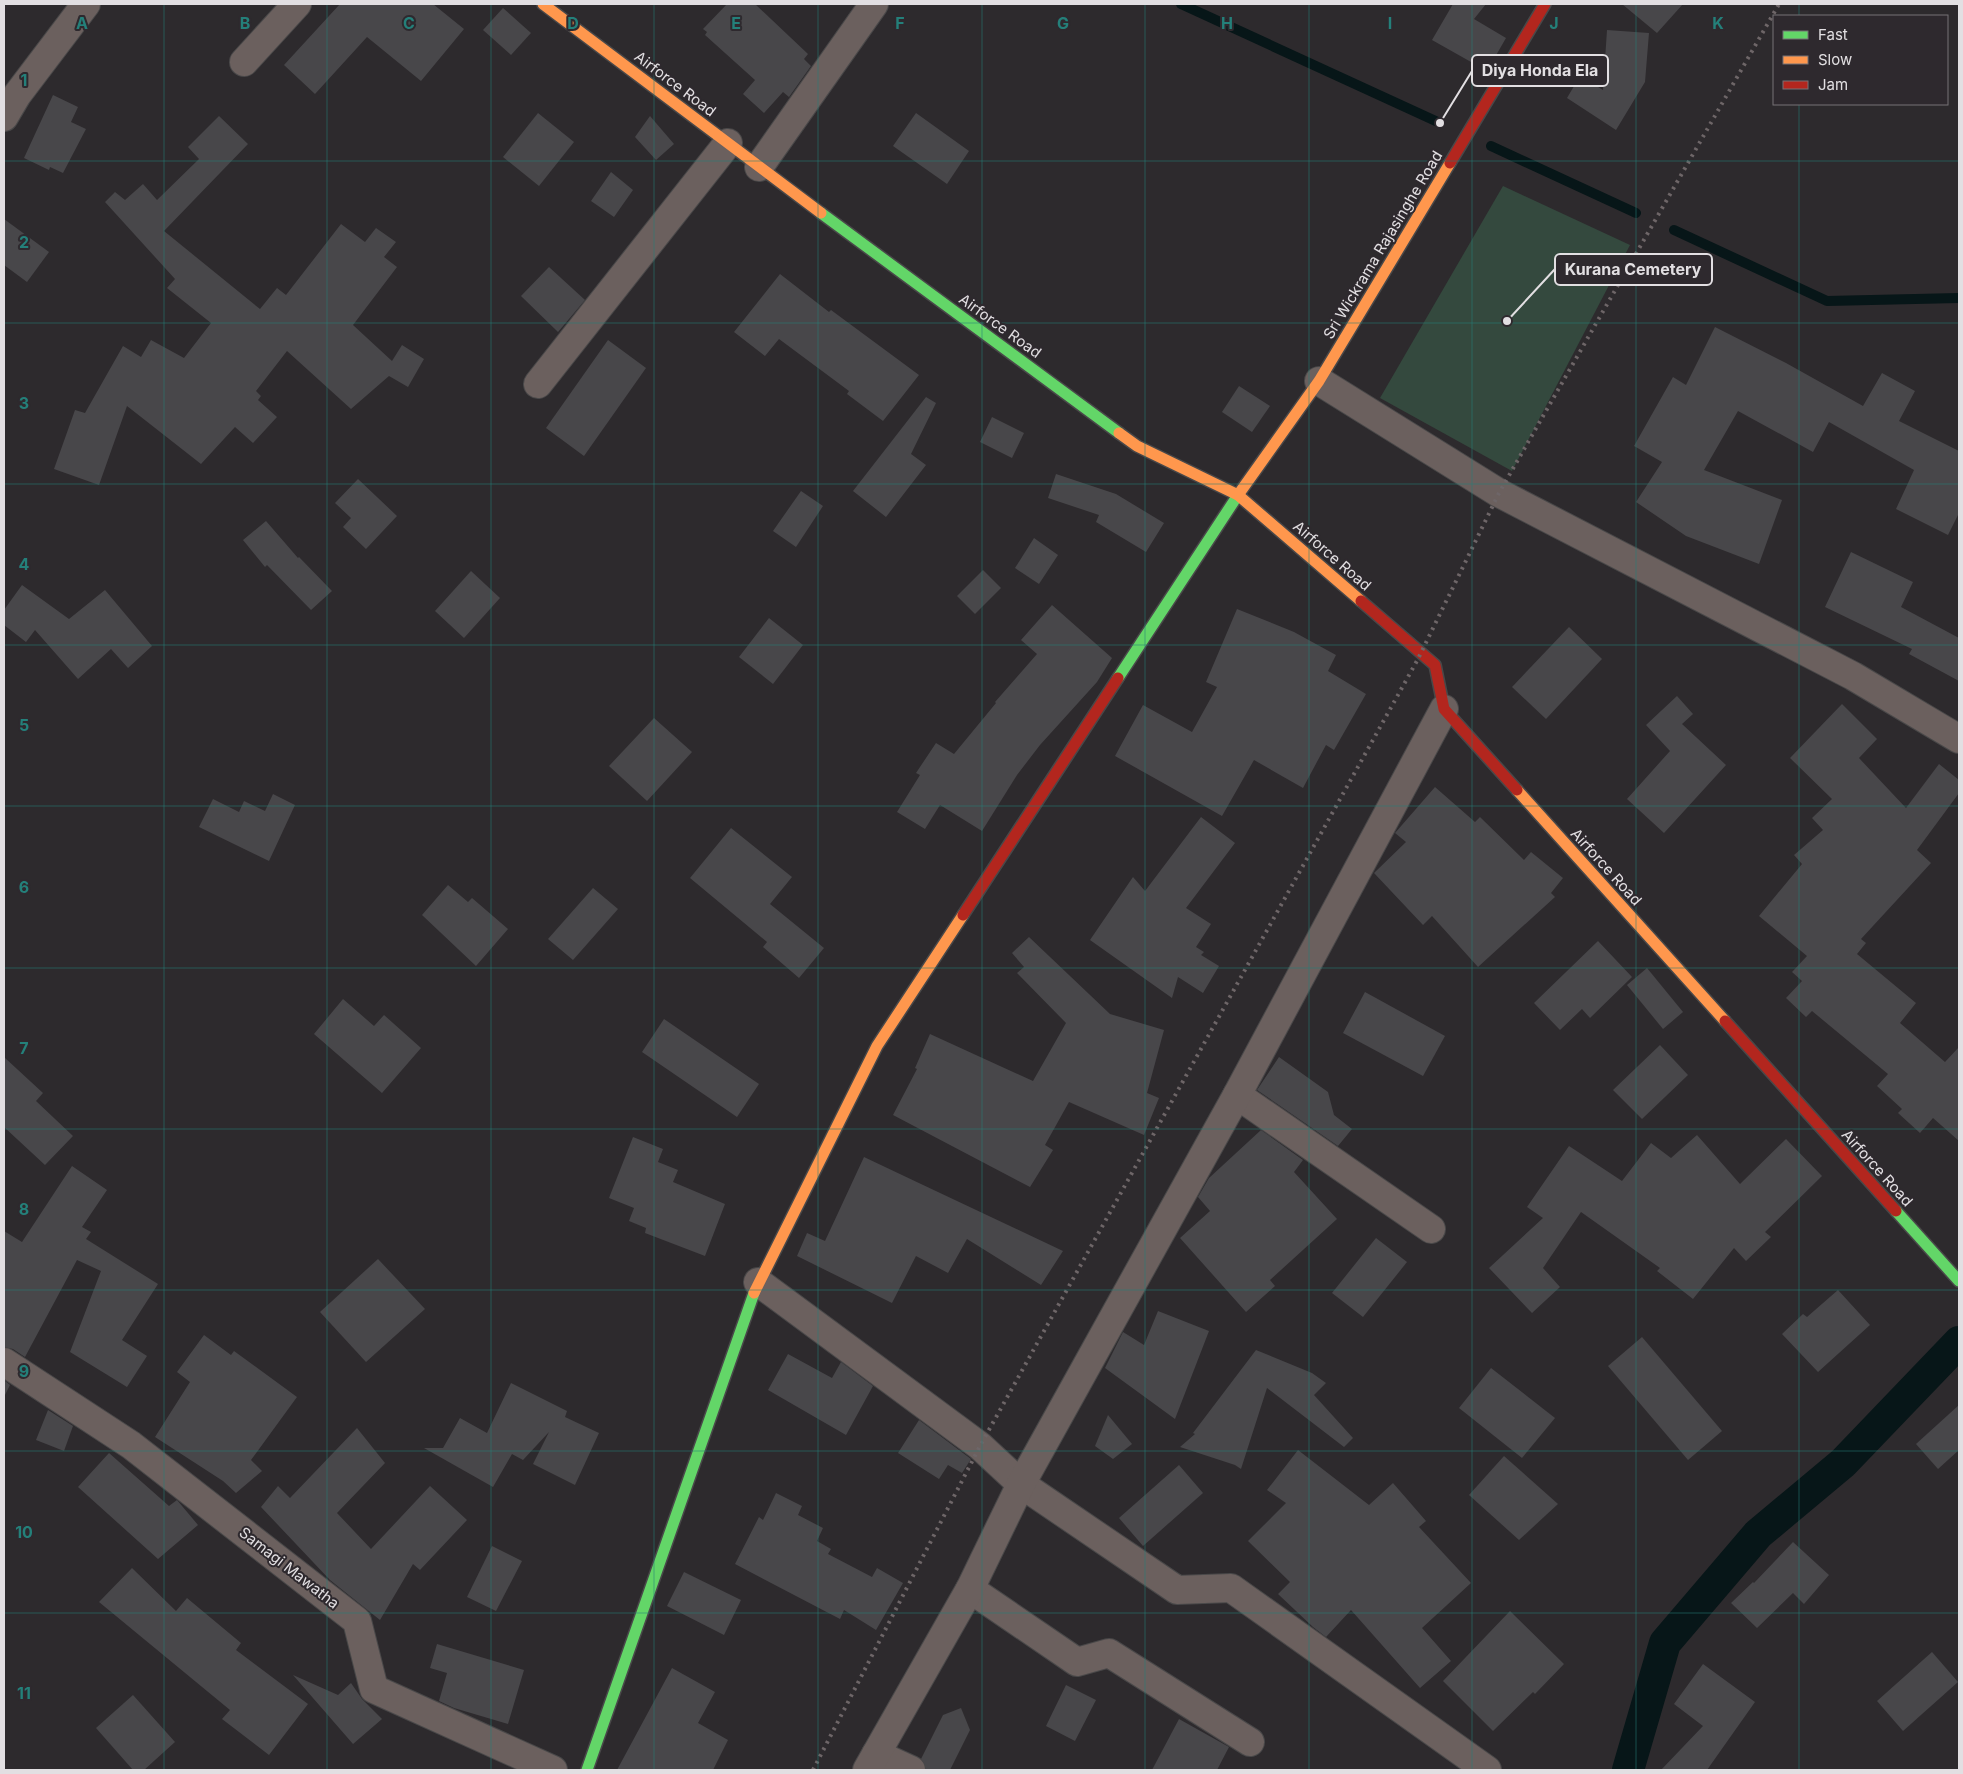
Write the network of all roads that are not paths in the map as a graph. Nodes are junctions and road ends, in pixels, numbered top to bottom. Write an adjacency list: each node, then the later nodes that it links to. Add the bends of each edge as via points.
1 (86, 4): 7 (street)
2 (297, 4): 6 (street)
3 (543, 4): 8 (street, Airforce Road)
4 (874, 4): 9 (street)
5 (1545, 4): 10 (street, Sri Wickrama Rajasinghe Road)
6 (244, 62)
7 (4, 117)
8 (728, 143): 9 (street, Airforce Road); 11 (street)
9 (758, 167): 12 (street, Airforce Road, via 1137,446)
10 (1319, 382): 12 (street, Sri Wickrama Rajasinghe Road); 14 (street, via 1499,493 1853,676)
11 (538, 384)
12 (1238, 495): 13 (street, Airforce Road, via 1434,665); 18 (street, Sri Wickrama Rajasinghe Road, via 877,1046)
13 (1444, 709): 15 (street); 17 (street, Airforce Road)
14 (1959, 739)
15 (1237, 1095): 16 (street); 20 (street)
16 (1431, 1229)
17 (1959, 1281)
18 (758, 1282): 20 (street, via 980,1446); 25 (street, Sri Wickrama Rajasinghe Road)
19 (4, 1362): 24 (street, Samagi Mawatha, via 131,1445 357,1621 374,1689)
20 (1021, 1484): 21 (street); 27 (street, via 1177,1590 1231,1588)
21 (970, 1589): 22 (street, via 1077,1662 1109,1653); 23 (street)
22 (1250, 1742)
23 (872, 1762): 26 (street)
24 (553, 1770)
25 (587, 1770)
26 (911, 1770)
27 (1487, 1770)

